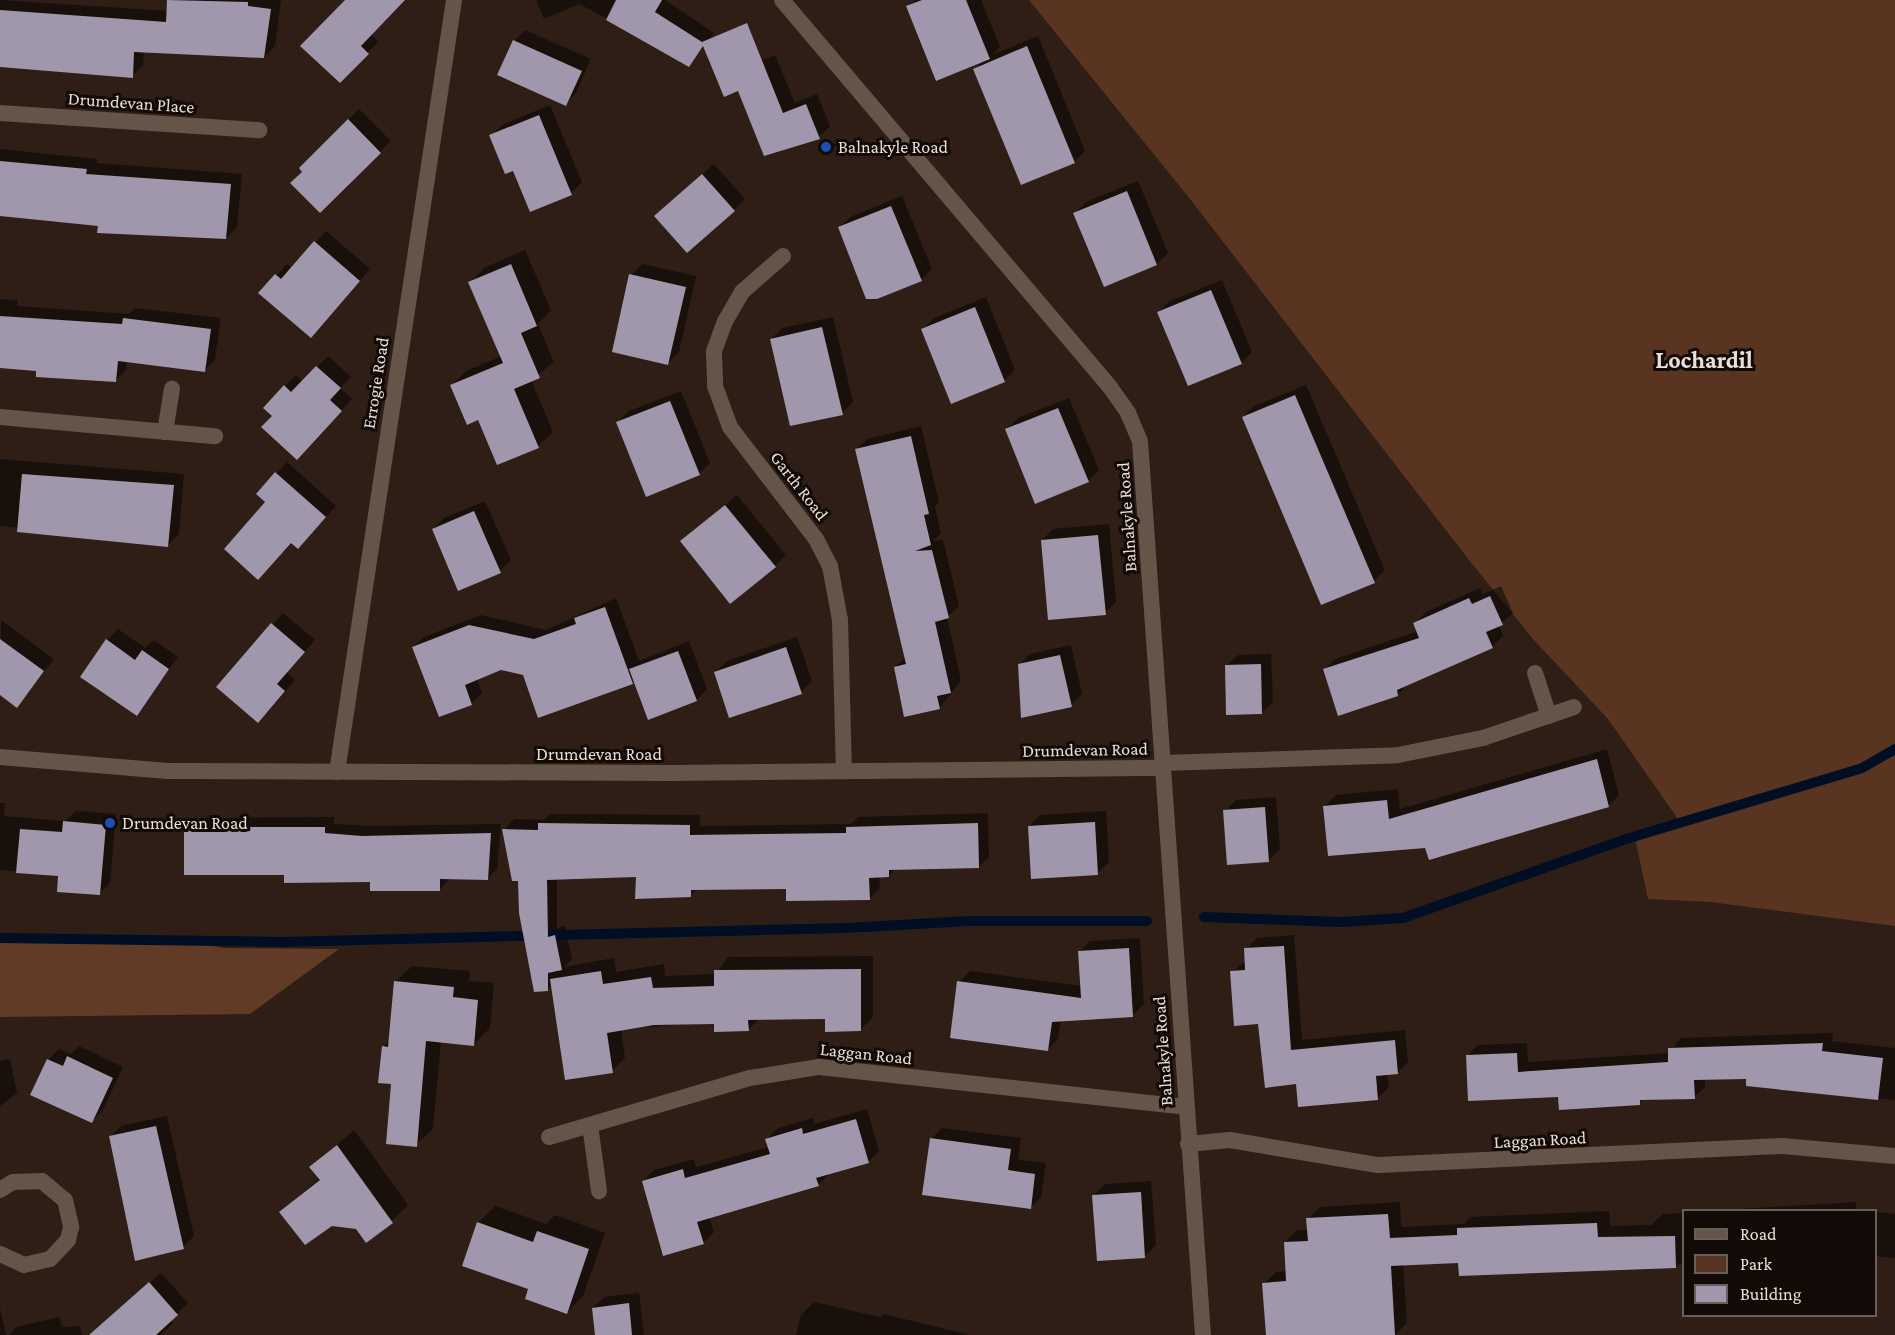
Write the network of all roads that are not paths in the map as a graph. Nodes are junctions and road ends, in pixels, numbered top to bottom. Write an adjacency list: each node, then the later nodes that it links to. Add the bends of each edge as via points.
1 (454, 0): 16 (street, Errogie Road)
2 (782, 0): 14 (street, Balnakyle Road, via 916,154 1128,413 1140,441 1144,471)
3 (0, 113): 4 (street, Drumdevan Place)
4 (259, 130)
5 (783, 256): 15 (street, Garth Road, via 742,292 725,321 714,352 715,386 730,427 816,539 830,566 840,620)
6 (172, 389): 8 (street)
7 (0, 417): 8 (street)
8 (165, 432): 9 (street)
9 (215, 436)
10 (1535, 673): 12 (street)
11 (1574, 707): 12 (street)
12 (1549, 716): 14 (street, via 1484,738 1398,755)
13 (0, 757): 16 (street, Drumdevan Road, via 144,770)
14 (1163, 766): 15 (street, Drumdevan Road); 17 (street, Balnakyle Road)
15 (844, 770): 16 (street, Drumdevan Road)
16 (337, 772)
17 (1186, 1107): 18 (street, Laggan Road, via 819,1067 750,1078); 20 (street, Balnakyle Road)
18 (590, 1125): 19 (street, Laggan Road); 23 (street)
19 (549, 1137)
20 (1188, 1143): 21 (street, Laggan Road, via 1230,1140 1378,1165 1783,1146); 25 (street, Balnakyle Road)
21 (1895, 1156)
22 (0, 1190): 24 (street, via 13,1182 42,1181 65,1200 71,1227 68,1240 50,1260 24,1265)
23 (599, 1191)
24 (0, 1254)
25 (1203, 1335)

